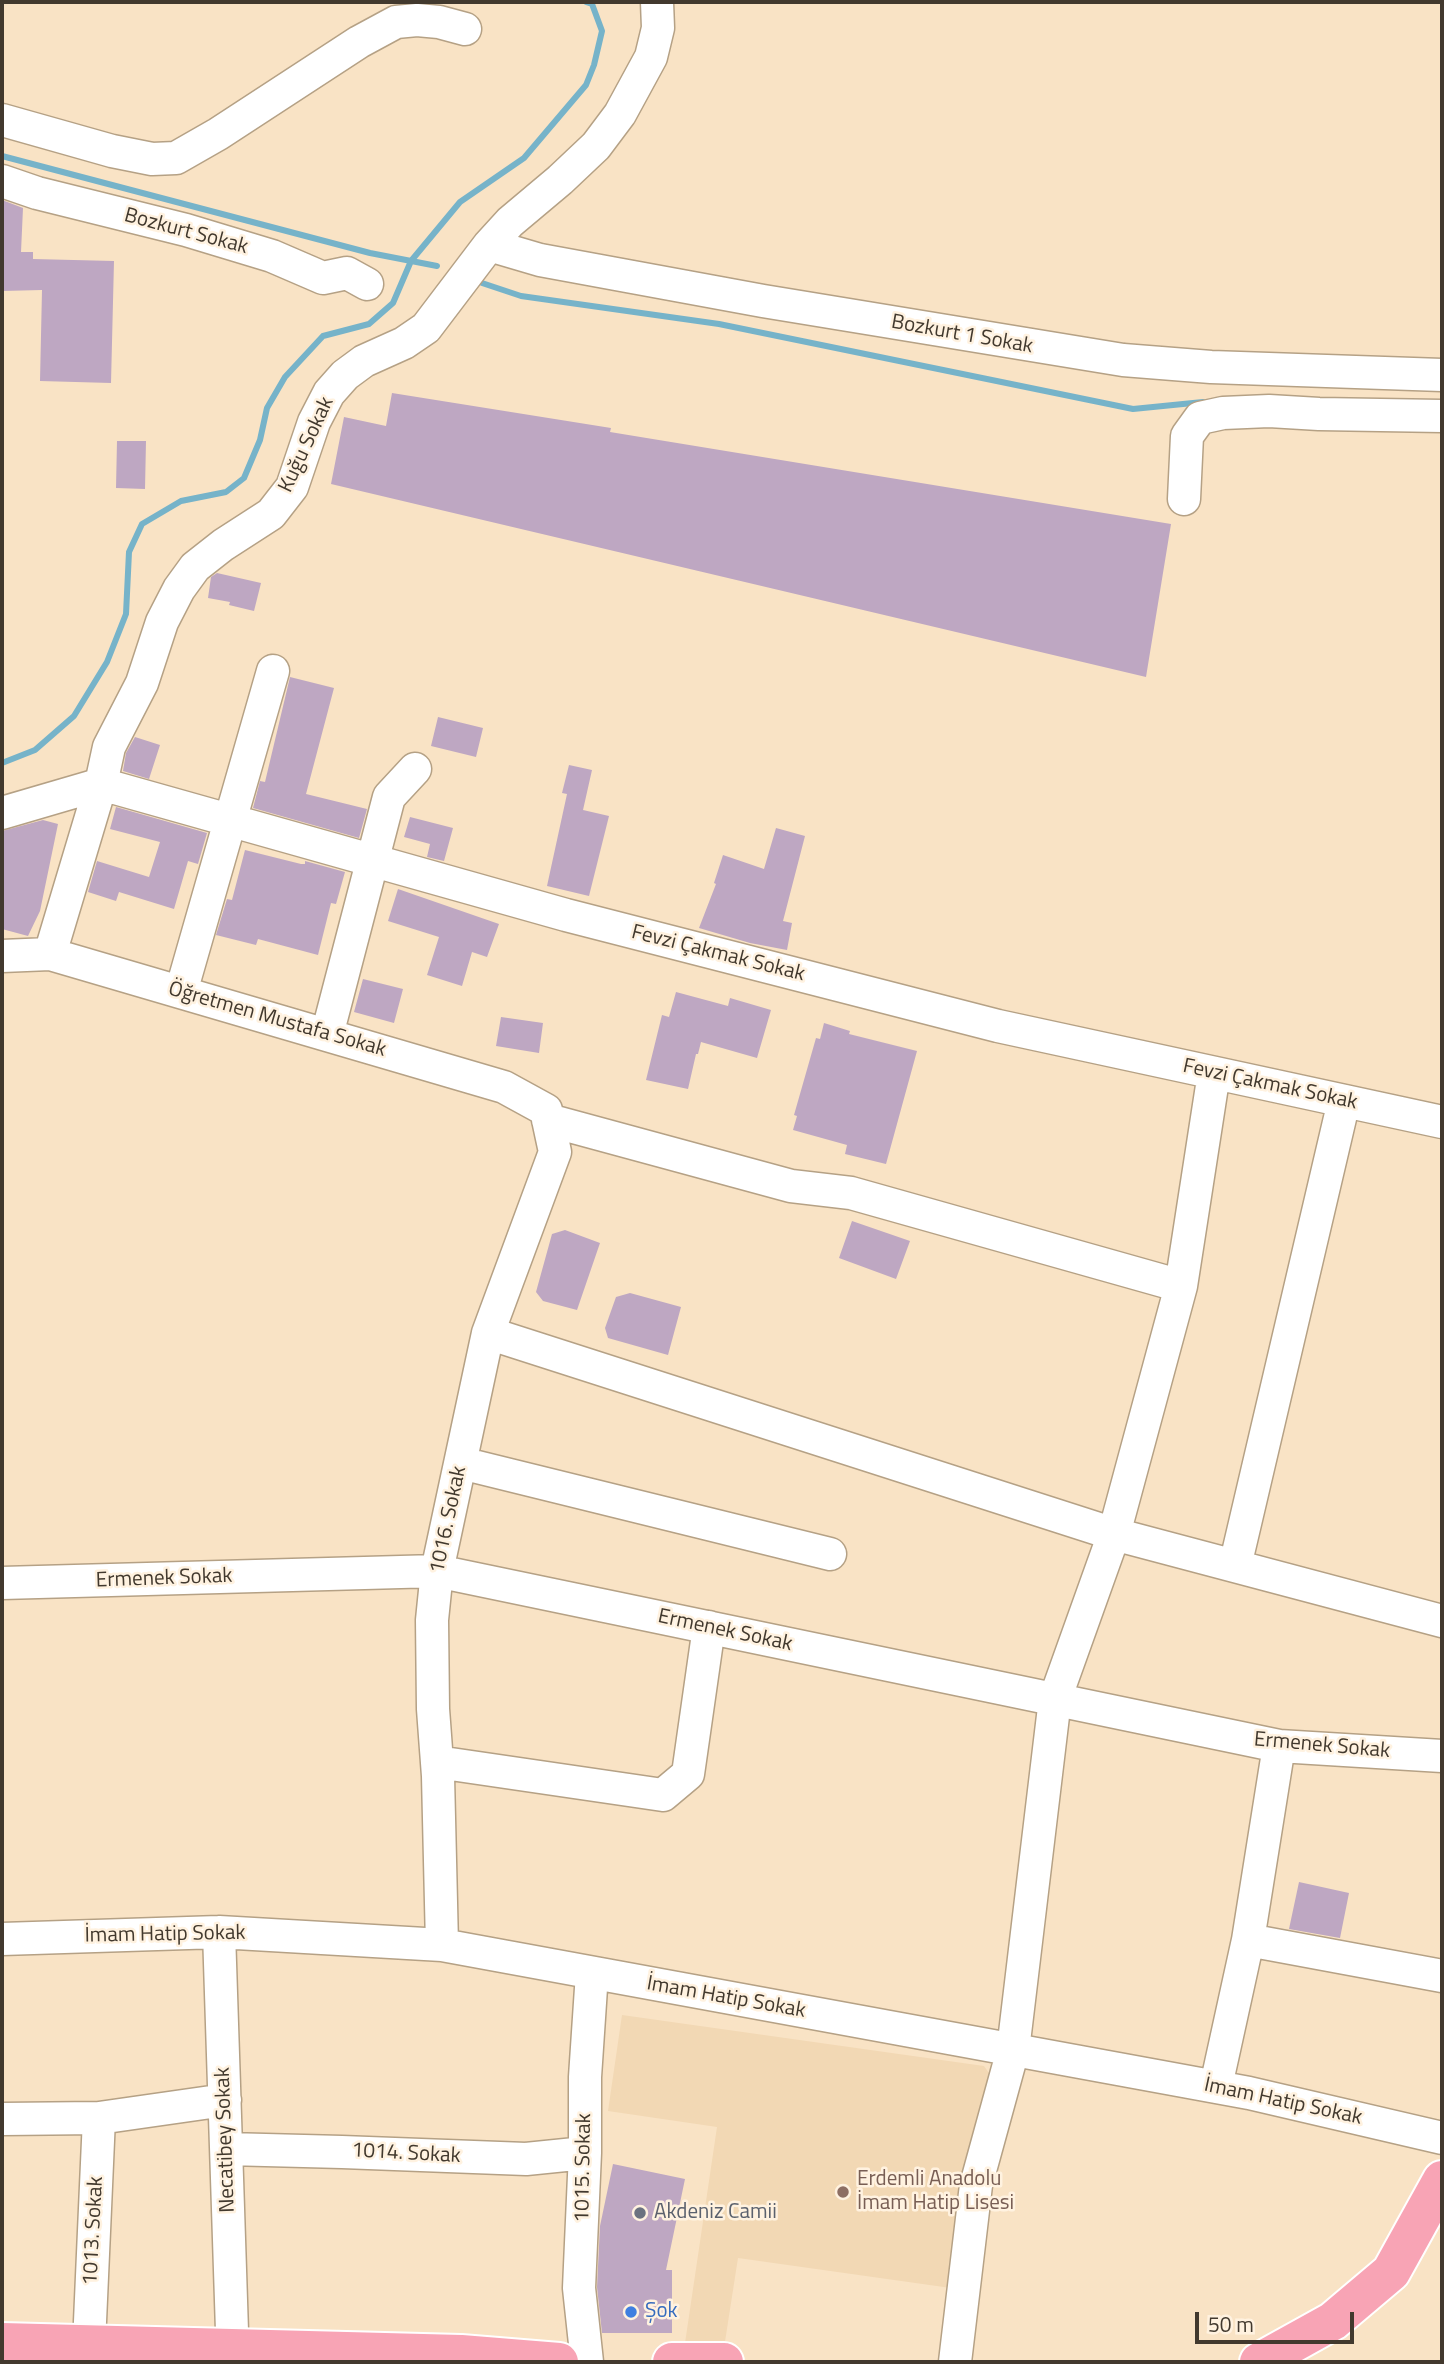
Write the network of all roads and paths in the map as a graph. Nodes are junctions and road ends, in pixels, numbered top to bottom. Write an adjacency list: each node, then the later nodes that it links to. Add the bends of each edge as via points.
1 (657, 2): 5 (street, Kuğu Sokak, via 658,28 651,57 620,114 596,146)
2 (465, 29): 3 (street, via 439,22 396,22 176,158 152,159 112,151)
3 (2, 120)
4 (2, 181): 6 (street, Bozkurt Sokak, via 247,248 323,278 347,274)
5 (489, 245): 7 (street, Bozkurt 1 Sokak, via 540,260 763,301 1123,360); 12 (street, Kuğu Sokak, via 426,328 345,375 314,422 292,487 271,514 195,567 179,589 162,622 142,683 108,747)
6 (367, 284)
7 (1442, 375)
8 (1442, 416): 9 (street, via 1269,411 1200,418 1187,436)
9 (1184, 499)
10 (273, 671): 14 (street)
11 (415, 769): 15 (street, via 389,797)
12 (101, 784): 13 (street); 14 (street, Fevzi Çakmak Sokak); 16 (street, Kuğu Sokak)
13 (2, 813)
14 (230, 820): 15 (street, Fevzi Çakmak Sokak); 18 (street)
15 (372, 860): 19 (street); 20 (street, Fevzi Çakmak Sokak, via 971,1020)
16 (50, 954): 17 (street, Öğretmen Mustafa Sokak); 18 (street, Öğretmen Mustafa Sokak)
17 (2, 956)
18 (181, 992): 19 (street, Öğretmen Mustafa Sokak)
19 (327, 1035): 22 (street, Öğretmen Mustafa Sokak, via 504,1087)
20 (1214, 1073): 21 (street, Fevzi Çakmak Sokak); 24 (street)
21 (1344, 1101): 23 (street, Fevzi Çakmak Sokak); 29 (street)
22 (547, 1115): 24 (street, Öğretmen Mustafa Sokak, via 791,1185 851,1193); 25 (street, 1016. Sokak, via 555,1152)
23 (1442, 1122)
24 (1181, 1286): 27 (street)
25 (488, 1333): 26 (street, 1016. Sokak); 27 (street)
26 (461, 1463): 28 (street); 30 (street, 1016. Sokak)
27 (1114, 1534): 29 (street); 34 (street)
28 (830, 1554)
29 (1235, 1566): 32 (street)
30 (437, 1571): 31 (street, Ermenek Sokak); 33 (street, Ermenek Sokak); 37 (street, 1016. Sokak, via 432,1620)
31 (2, 1583)
32 (1442, 1621)
33 (709, 1627): 34 (street, Ermenek Sokak); 37 (street, via 688,1774 663,1795)
34 (1055, 1699): 35 (street, Ermenek Sokak); 44 (street)
35 (1279, 1746): 36 (street, Ermenek Sokak); 40 (street)
36 (1442, 1756)
37 (437, 1762): 41 (street, 1016. Sokak)
38 (219, 1932): 39 (street, İmam Hatip Sokak); 41 (street, İmam Hatip Sokak); 46 (street, Necatibey Sokak)
39 (2, 1939)
40 (1248, 1940): 43 (street); 45 (street)
41 (442, 1945): 42 (street, İmam Hatip Sokak)
42 (592, 1973): 44 (street, İmam Hatip Sokak); 51 (street, 1015. Sokak)
43 (1442, 1976)
44 (1013, 2050): 45 (street, İmam Hatip Sokak); 61 (street, via 976,2185)
45 (1216, 2087): 49 (street, İmam Hatip Sokak)
46 (225, 2100): 47 (street); 50 (street, Necatibey Sokak)
47 (99, 2118): 48 (street); 54 (street, 1013. Sokak)
48 (2, 2119)
49 (1442, 2138)
50 (227, 2149): 51 (street, 1014. Sokak, via 526,2159); 55 (street, Necatibey Sokak)
51 (585, 2153): 58 (street, 1015. Sokak, via 579,2288)
52 (1442, 2180): 62 (main road, via 1391,2272 1333,2321)
53 (2, 2342): 54 (main road)
54 (89, 2344): 55 (main road)
55 (234, 2355): 56 (main road)
56 (461, 2358): 57 (main road)
57 (559, 2362)
58 (587, 2362)
59 (672, 2362): 60 (main road)
60 (715, 2362)
61 (955, 2362)
62 (1259, 2362)

